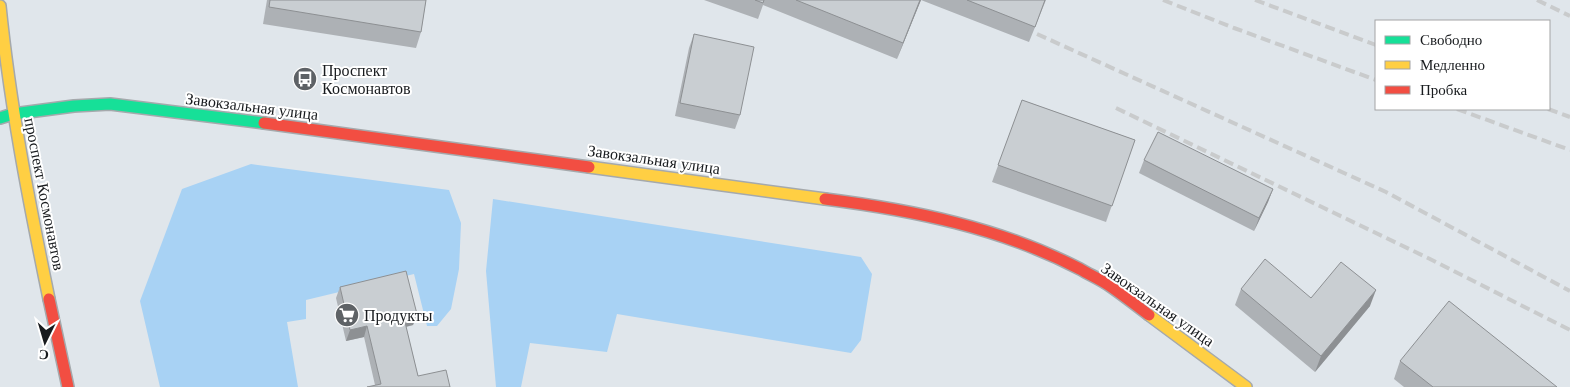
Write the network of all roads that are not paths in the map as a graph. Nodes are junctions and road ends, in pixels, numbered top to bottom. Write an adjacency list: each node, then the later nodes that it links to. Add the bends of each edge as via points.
1 (0, 6): 2 (main road, проспект Космонавтов)
2 (13, 114): 3 (main road, Завокзальная улица); 4 (main road, проспект Космонавтов); 5 (main road, Завокзальная улица, via 110,104 858,203 929,216 988,231 1062,260 1108,285)
3 (0, 118)
4 (68, 387)
5 (1246, 387)

